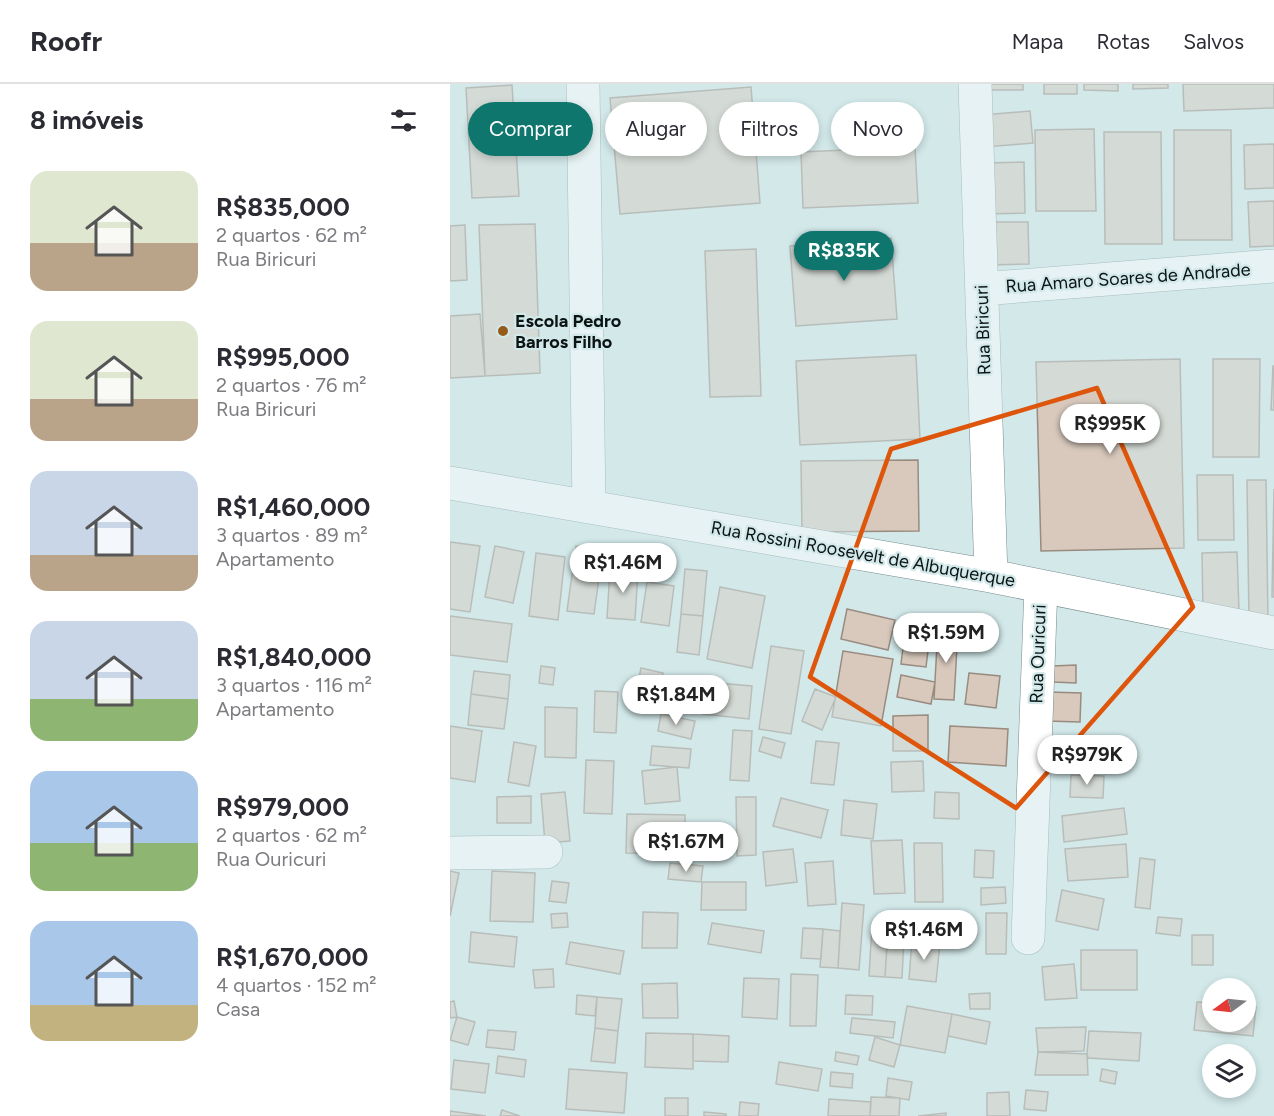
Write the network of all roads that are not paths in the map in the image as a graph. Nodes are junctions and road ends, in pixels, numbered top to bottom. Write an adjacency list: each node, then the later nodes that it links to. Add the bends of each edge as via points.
1 (583, 84): 6 (street)
2 (975, 84): 4 (street, Rua Biricuri)
3 (1274, 266): 4 (street, Rua Amaro Soares de Andrade)
4 (982, 289): 7 (street, Rua Biricuri)
5 (450, 483): 6 (street, Rua Rossini Roosevelt de Albuquerque)
6 (589, 506): 7 (street, Rua Rossini Roosevelt de Albuquerque)
7 (992, 576): 8 (street, Rua Rossini Roosevelt de Albuquerque)
8 (1041, 585): 9 (street, Rua Rossini Roosevelt de Albuquerque); 12 (street, Rua Ouricuri)
9 (1274, 633)
10 (546, 852): 11 (street)
11 (450, 853)
12 (1028, 938)

